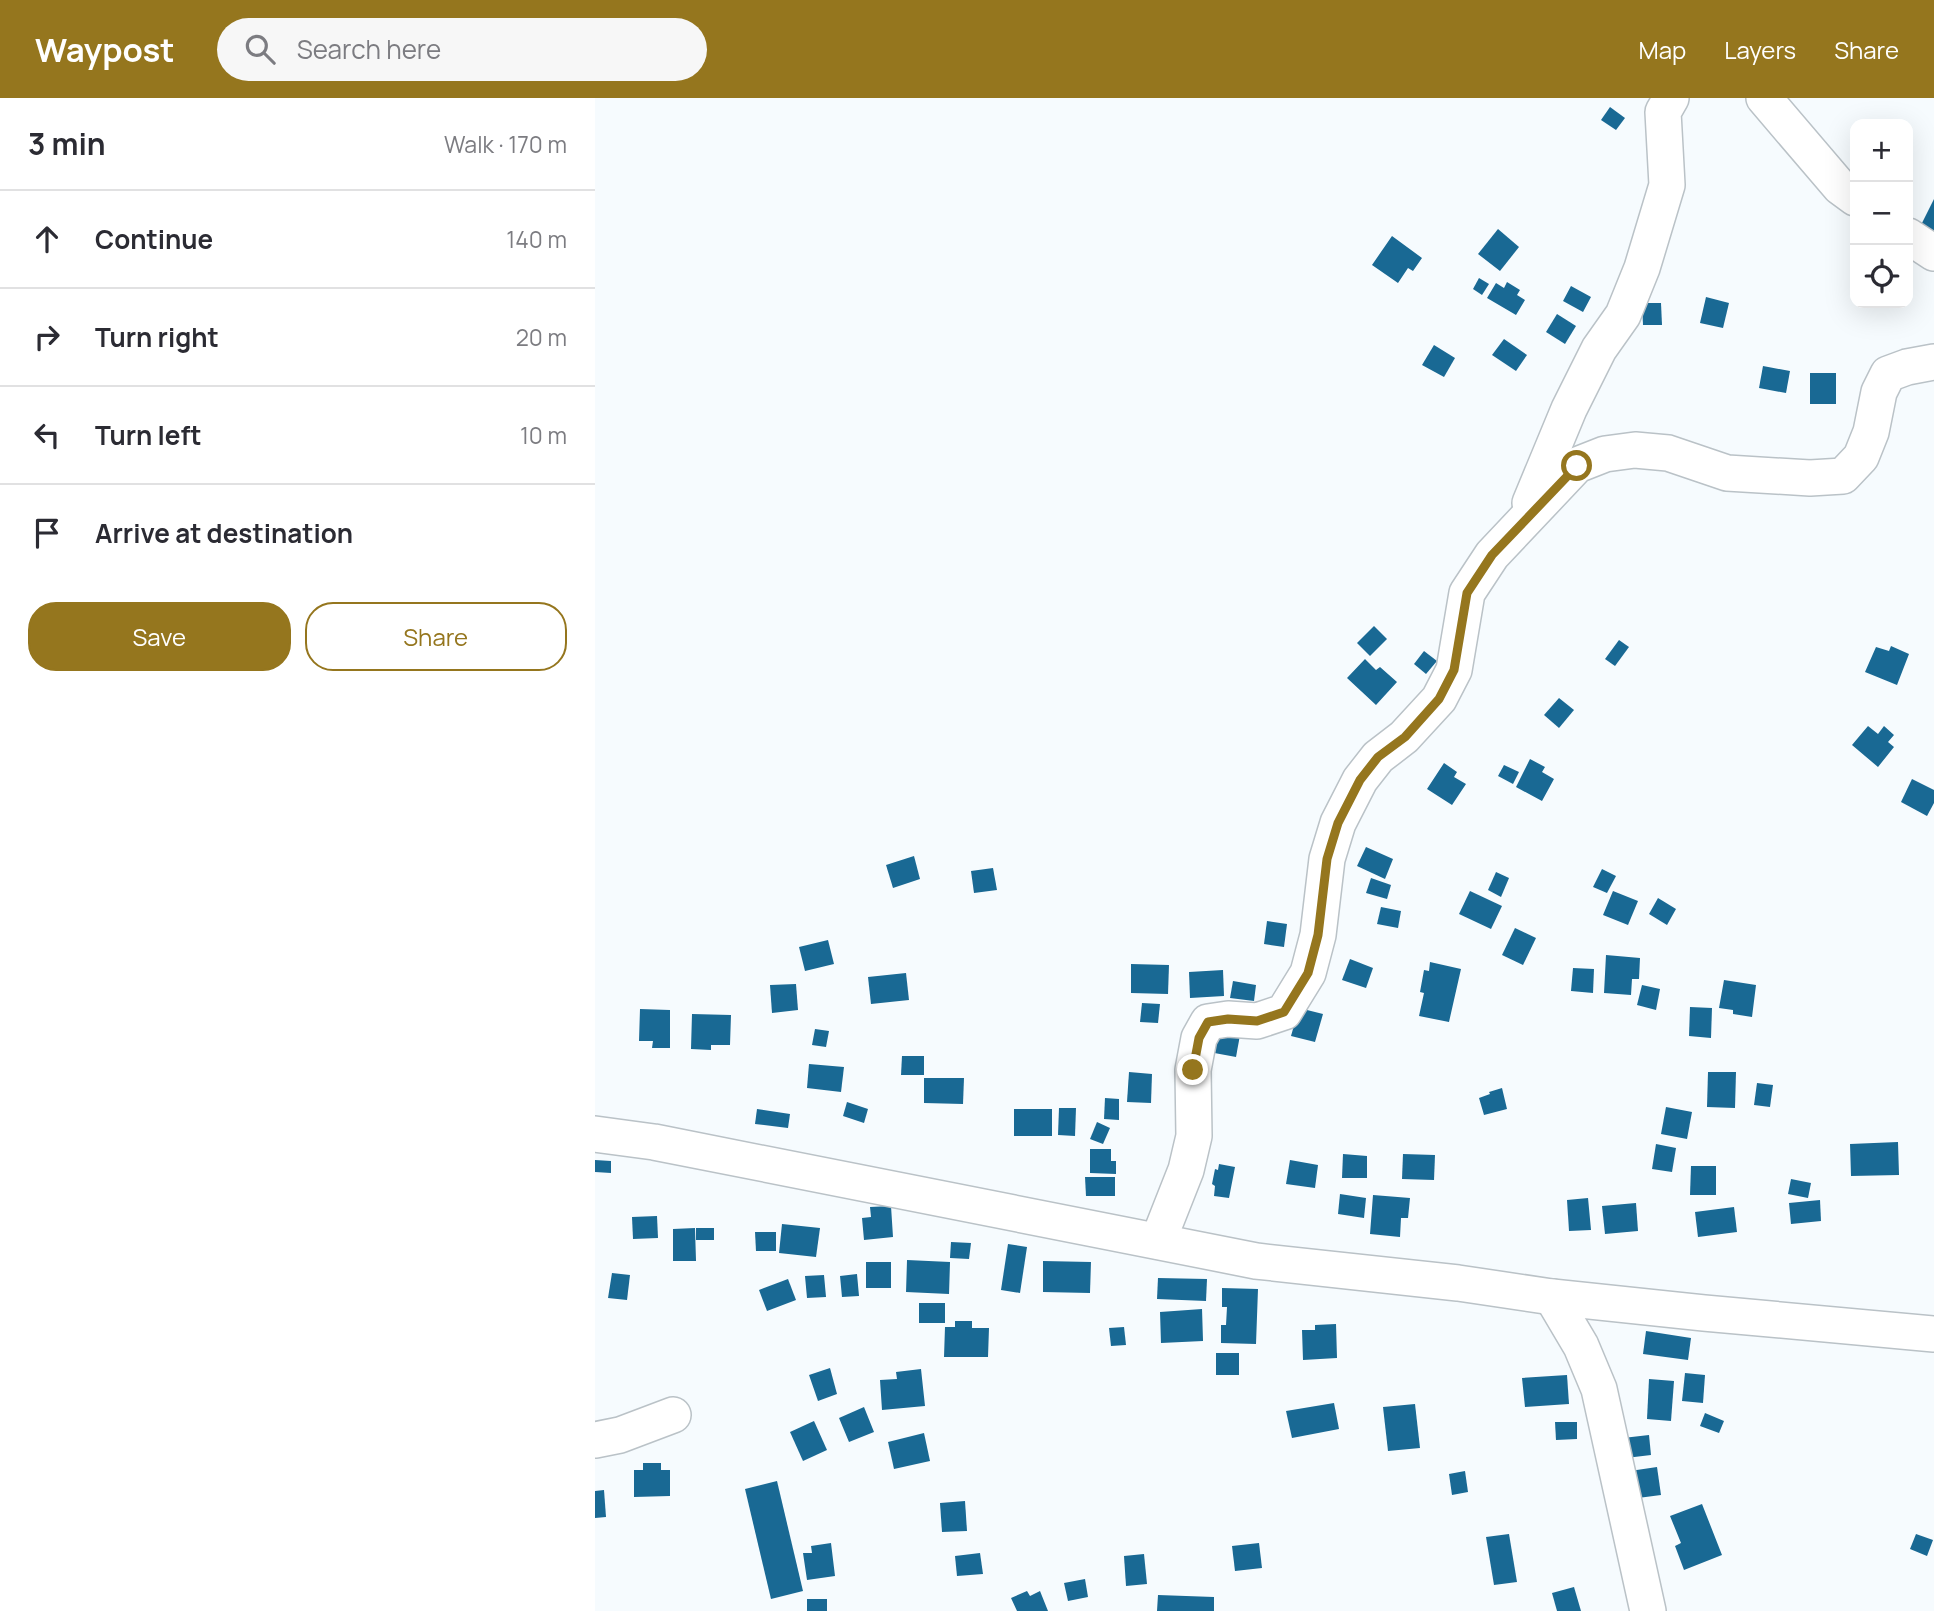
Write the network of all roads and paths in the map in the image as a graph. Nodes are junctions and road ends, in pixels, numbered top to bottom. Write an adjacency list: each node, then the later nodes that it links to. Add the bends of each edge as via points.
1 (1671, 98): 7 (street, via 1663,112 1667,185 1642,268 1623,315 1599,349 1569,409)
2 (1764, 98): 3 (street)
3 (1850, 194)
4 (1913, 239): 5 (street)
5 (1934, 253)
6 (1934, 362): 7 (street, via 1888,374 1861,457 1843,476 1727,473 1668,453 1635,450 1605,454 1577,466)
7 (1522, 522): 9 (street, via 1492,555 1467,593 1454,670 1439,699 1405,737 1378,757 1338,823 1327,859 1318,935 1308,973 1284,1012 1257,1021 1208,1022 1199,1038 1193,1070 1194,1136)
8 (595, 1135): 9 (street, via 654,1142)
9 (1158, 1241): 10 (street, via 1256,1261)
10 (1552, 1297): 11 (street); 14 (street, via 1581,1346 1599,1389)
11 (1934, 1334)
12 (673, 1415): 13 (street)
13 (595, 1440)
14 (1648, 1611)

